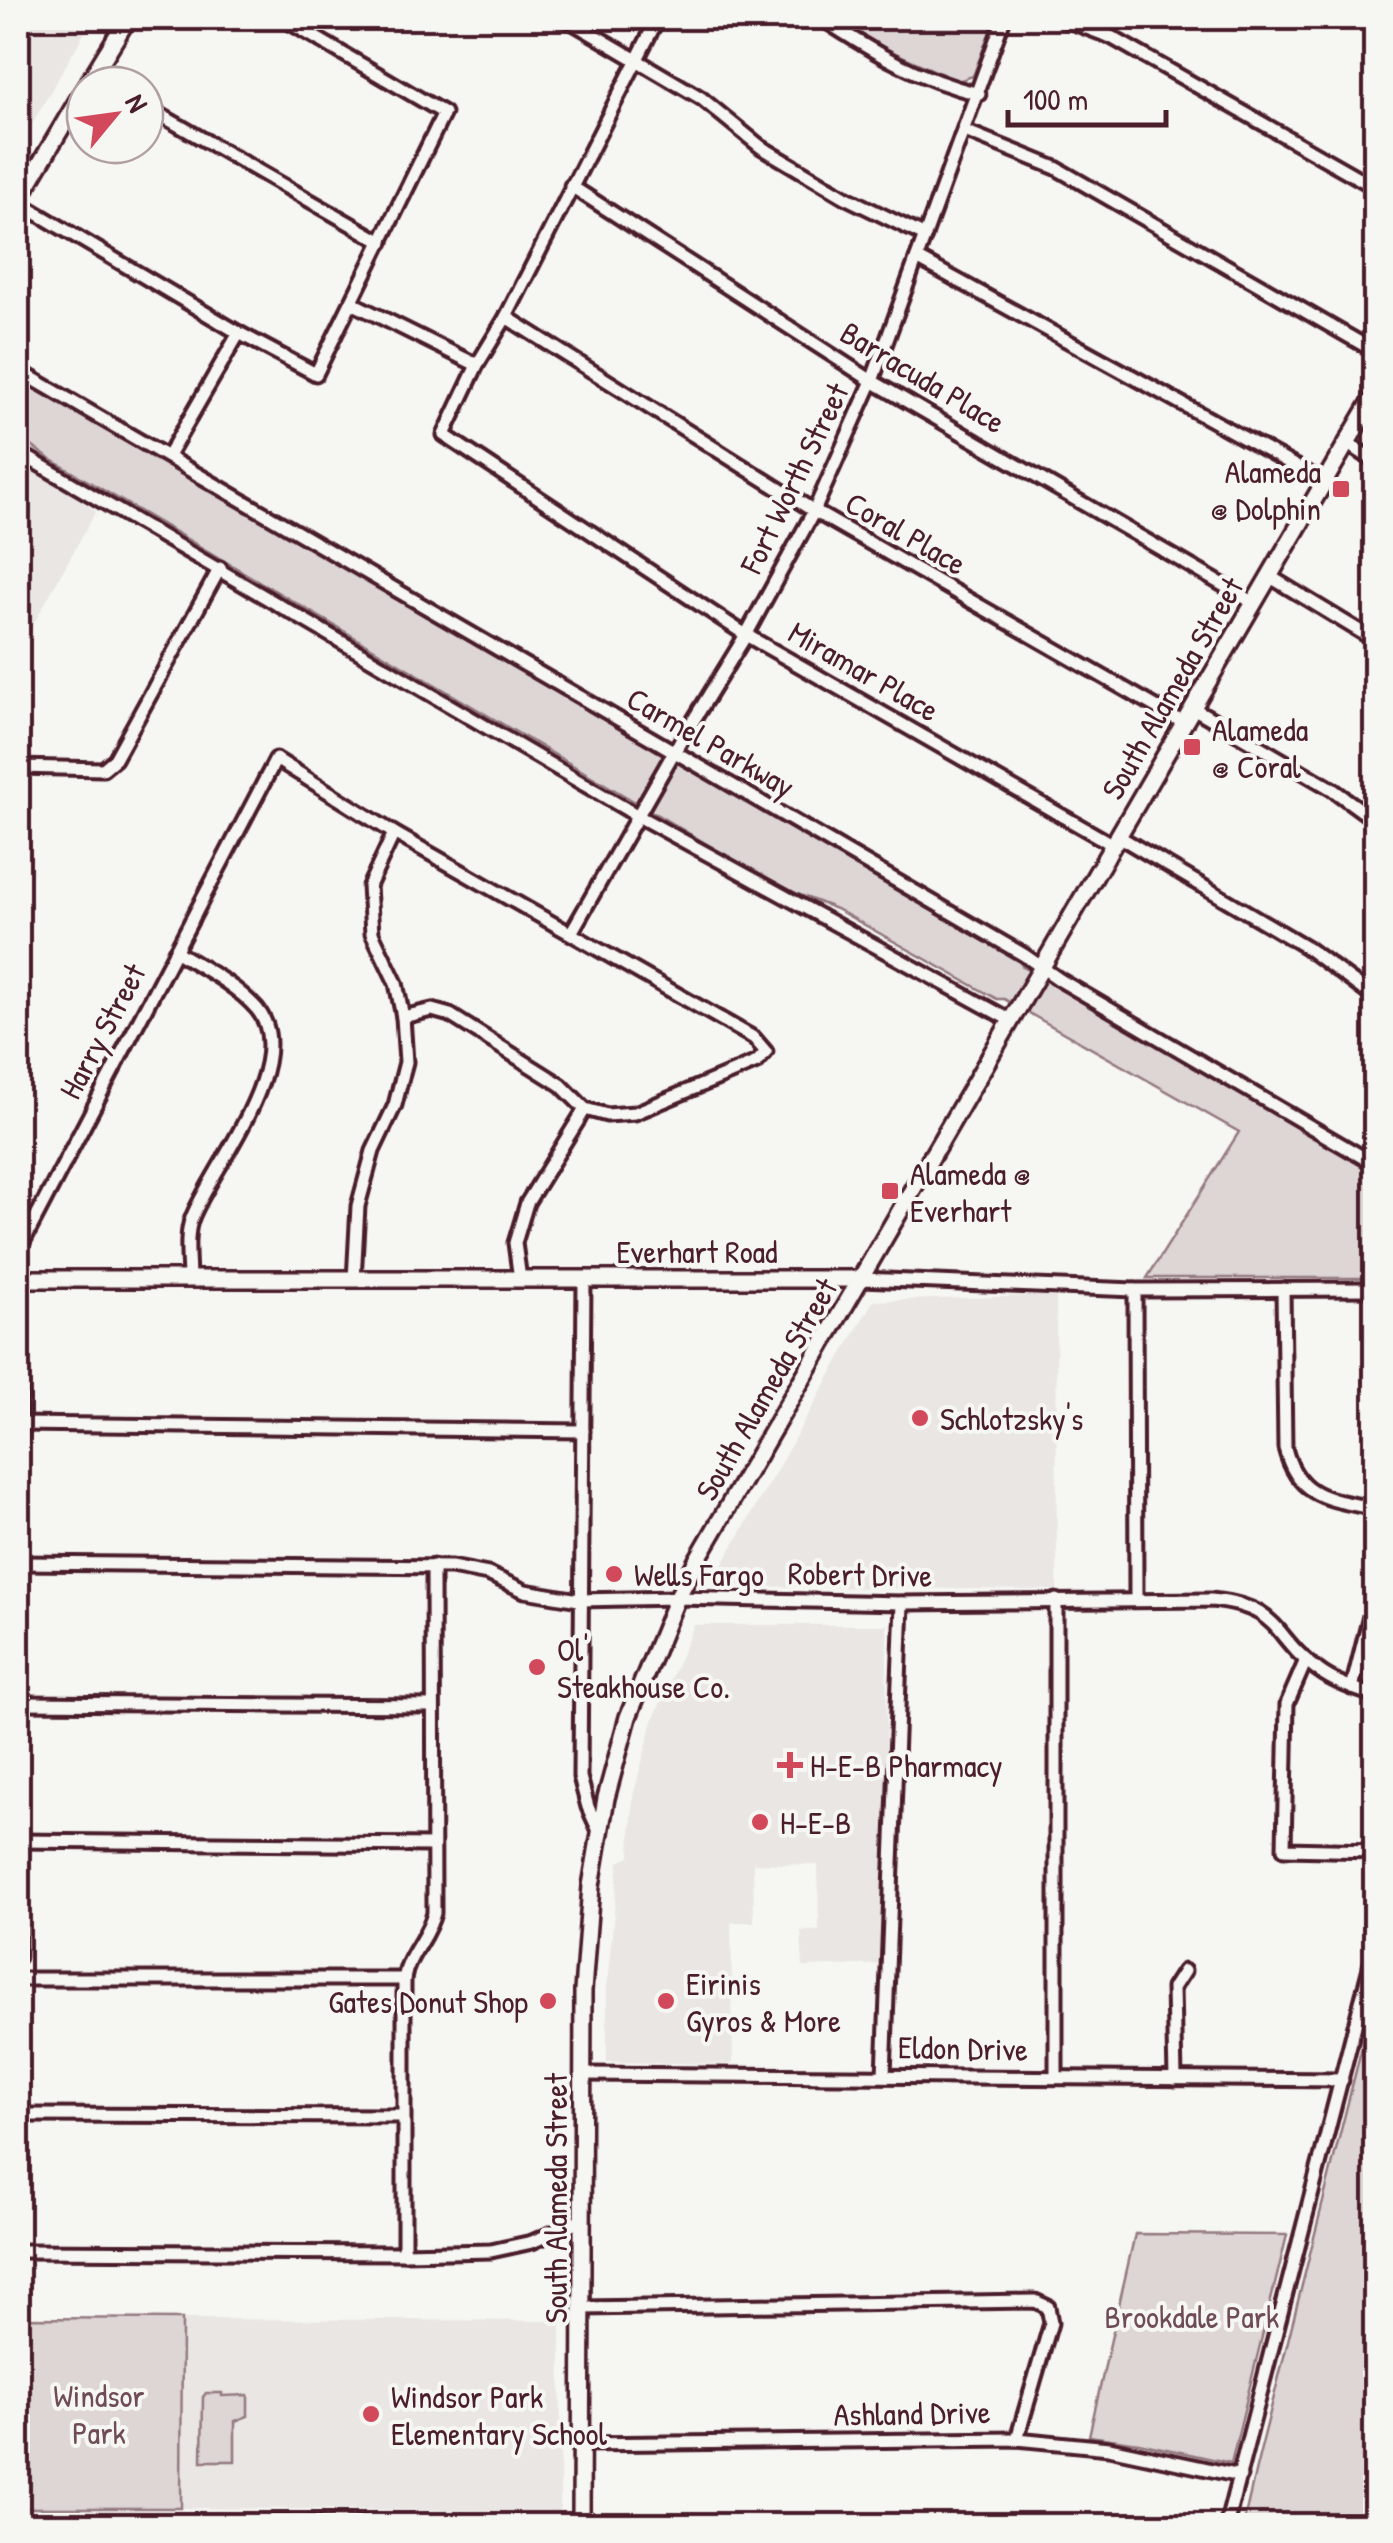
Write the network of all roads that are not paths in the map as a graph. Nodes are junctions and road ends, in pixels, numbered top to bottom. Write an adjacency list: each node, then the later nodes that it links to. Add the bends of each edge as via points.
1 (128, 18): 11 (main road)
2 (282, 18): 20 (street, via 444,113)
3 (565, 18): 10 (street)
4 (658, 18): 10 (street)
5 (821, 18): 12 (street, via 914,73)
6 (1004, 18): 12 (street, Fort Worth Street)
7 (1061, 18): 17 (street, via 1112,37)
8 (1366, 18): 9 (street)
9 (1376, 23)
10 (637, 58): 16 (street); 19 (street, via 702,98 761,147)
11 (99, 65)
12 (979, 94): 15 (street, Fort Worth Street)
13 (165, 117): 20 (street)
14 (65, 122): 18 (main road)
15 (965, 132): 19 (street, Fort Worth Street); 25 (street, via 1056,168)
16 (571, 186): 23 (street); 28 (street, Barracuda Place)
17 (1376, 188)
18 (18, 202): 24 (street)
19 (925, 236): 21 (street, Fort Worth Street)
20 (382, 242): 22 (street)
21 (917, 258): 28 (street, Fort Worth Street); 34 (street)
22 (352, 303): 24 (street, via 316,374); 26 (street)
23 (506, 317): 26 (street); 35 (street, Coral Place)
24 (238, 333): 32 (street)
25 (1376, 352)
26 (476, 365): 39 (street, Miramar Place, via 444,435)
27 (18, 370): 32 (street, Carmel Parkway)
28 (872, 382): 35 (street, Fort Worth Street); 38 (street, Barracuda Place)
29 (1376, 393): 30 (main road, South Alameda Street)
30 (1347, 443): 33 (street); 34 (main road, South Alameda Street)
31 (18, 452): 36 (street)
32 (168, 456): 43 (street, Carmel Parkway)
33 (1376, 462)
34 (1324, 482): 37 (main road, South Alameda Street)
35 (814, 512): 39 (street, Fort Worth Street); 42 (street, Coral Place)
36 (220, 568): 44 (street, via 115,759 102,768); 45 (street)
37 (1269, 576): 38 (main road, South Alameda Street); 40 (street)
38 (1254, 603): 41 (main road, South Alameda Street)
39 (746, 635): 43 (street, Fort Worth Street); 48 (street, Miramar Place)
40 (1376, 641)
41 (1192, 708): 42 (main road, South Alameda Street); 46 (street)
42 (1184, 724): 48 (main road, South Alameda Street)
43 (674, 752): 45 (street, Fort Worth Street); 51 (street, Carmel Parkway)
44 (18, 767)
45 (638, 816): 49 (street, Fort Worth Street); 54 (street)
46 (1376, 821)
47 (394, 833): 49 (street); 50 (street, Harry Street, via 276,759); 53 (street, via 369,886 372,933 396,983)
48 (1116, 840): 51 (main road, South Alameda Street); 52 (street, Miramar Place, via 1306,947)
49 (570, 934): 55 (street, via 754,1038 766,1052 757,1062 635,1114)
50 (176, 951): 57 (street, Harry Street, via 22,1246); 61 (street, via 259,1011 272,1047 261,1086 190,1222)
51 (1042, 968): 54 (main road, South Alameda Street); 56 (street, Carmel Parkway)
52 (1376, 999)
53 (403, 1017): 55 (street, via 432,1010 450,1016 560,1085); 62 (street, via 406,1062 358,1206)
54 (1010, 1020): 60 (main road, South Alameda Street)
55 (585, 1109): 58 (street, via 526,1203 515,1242)
56 (1376, 1165)
57 (18, 1279): 61 (main road, Everhart Road); 66 (street, Harry Street)
58 (520, 1279): 59 (main road, Everhart Road); 62 (main road, Everhart Road)
59 (584, 1279): 60 (main road, Everhart Road); 67 (street)
60 (862, 1279): 64 (street, Everhart Road); 73 (main road, South Alameda Street)
61 (190, 1280): 62 (main road, Everhart Road)
62 (354, 1280)
63 (1283, 1289): 64 (street, Everhart Road); 65 (street, Everhart Road); 68 (street, via 1289,1462 1312,1492)
64 (1135, 1290): 76 (street)
65 (1376, 1290)
66 (18, 1424): 67 (street); 69 (street, Harry Street)
67 (583, 1431): 74 (street)
68 (1376, 1510)
69 (18, 1563): 70 (street, Robert Drive); 71 (street, Harry Street)
70 (434, 1566): 74 (street, Robert Drive, via 469,1568 525,1591); 82 (street)
71 (18, 1580)
72 (1376, 1592): 79 (street)
73 (677, 1598): 74 (street, Robert Drive); 77 (street, Robert Drive); 83 (main road, South Alameda Street, via 628,1717)
74 (580, 1600): 83 (street, via 580,1776)
75 (1056, 1600): 76 (street, Robert Drive); 77 (street, Robert Drive); 95 (street)
76 (1136, 1600): 78 (street, Robert Drive, via 1241,1605 1270,1619)
77 (902, 1603): 94 (street)
78 (1306, 1660): 79 (street, Robert Drive); 86 (street, via 1287,1704 1284,1849)
79 (1352, 1688): 80 (street, Robert Drive)
80 (1376, 1696)
81 (18, 1703): 82 (street)
82 (432, 1706): 85 (street)
83 (599, 1831): 93 (main road, South Alameda Street, via 586,1936)
84 (18, 1841): 85 (street)
85 (432, 1845): 92 (street, via 434,1912)
86 (1376, 1851)
87 (18, 1926): 89 (street)
88 (1376, 1944): 97 (street)
89 (18, 1958)
90 (1184, 1972): 96 (street, via 1173,1988)
91 (18, 1979): 92 (street)
92 (404, 1980): 99 (street)
93 (583, 2074): 94 (street, Eldon Drive); 100 (main road, South Alameda Street)
94 (884, 2075): 95 (street, Eldon Drive)
95 (1056, 2077): 96 (street, Eldon Drive)
96 (1174, 2079): 97 (street, Eldon Drive)
97 (1342, 2080): 106 (street)
98 (18, 2116): 99 (street)
99 (402, 2116): 102 (street)
100 (582, 2220): 102 (street, via 510,2248); 103 (main road, South Alameda Street)
101 (18, 2251): 102 (street)
102 (404, 2253)
103 (582, 2308): 104 (street, via 1034,2301 1048,2308 1050,2323); 105 (main road, South Alameda Street)
104 (1018, 2440): 105 (street, Ashland Drive); 106 (street, Ashland Drive, via 1109,2448)
105 (582, 2444): 108 (main road, South Alameda Street)
106 (1240, 2476): 109 (street)
107 (18, 2521): 108 (street)
108 (582, 2525)
109 (1226, 2526)

